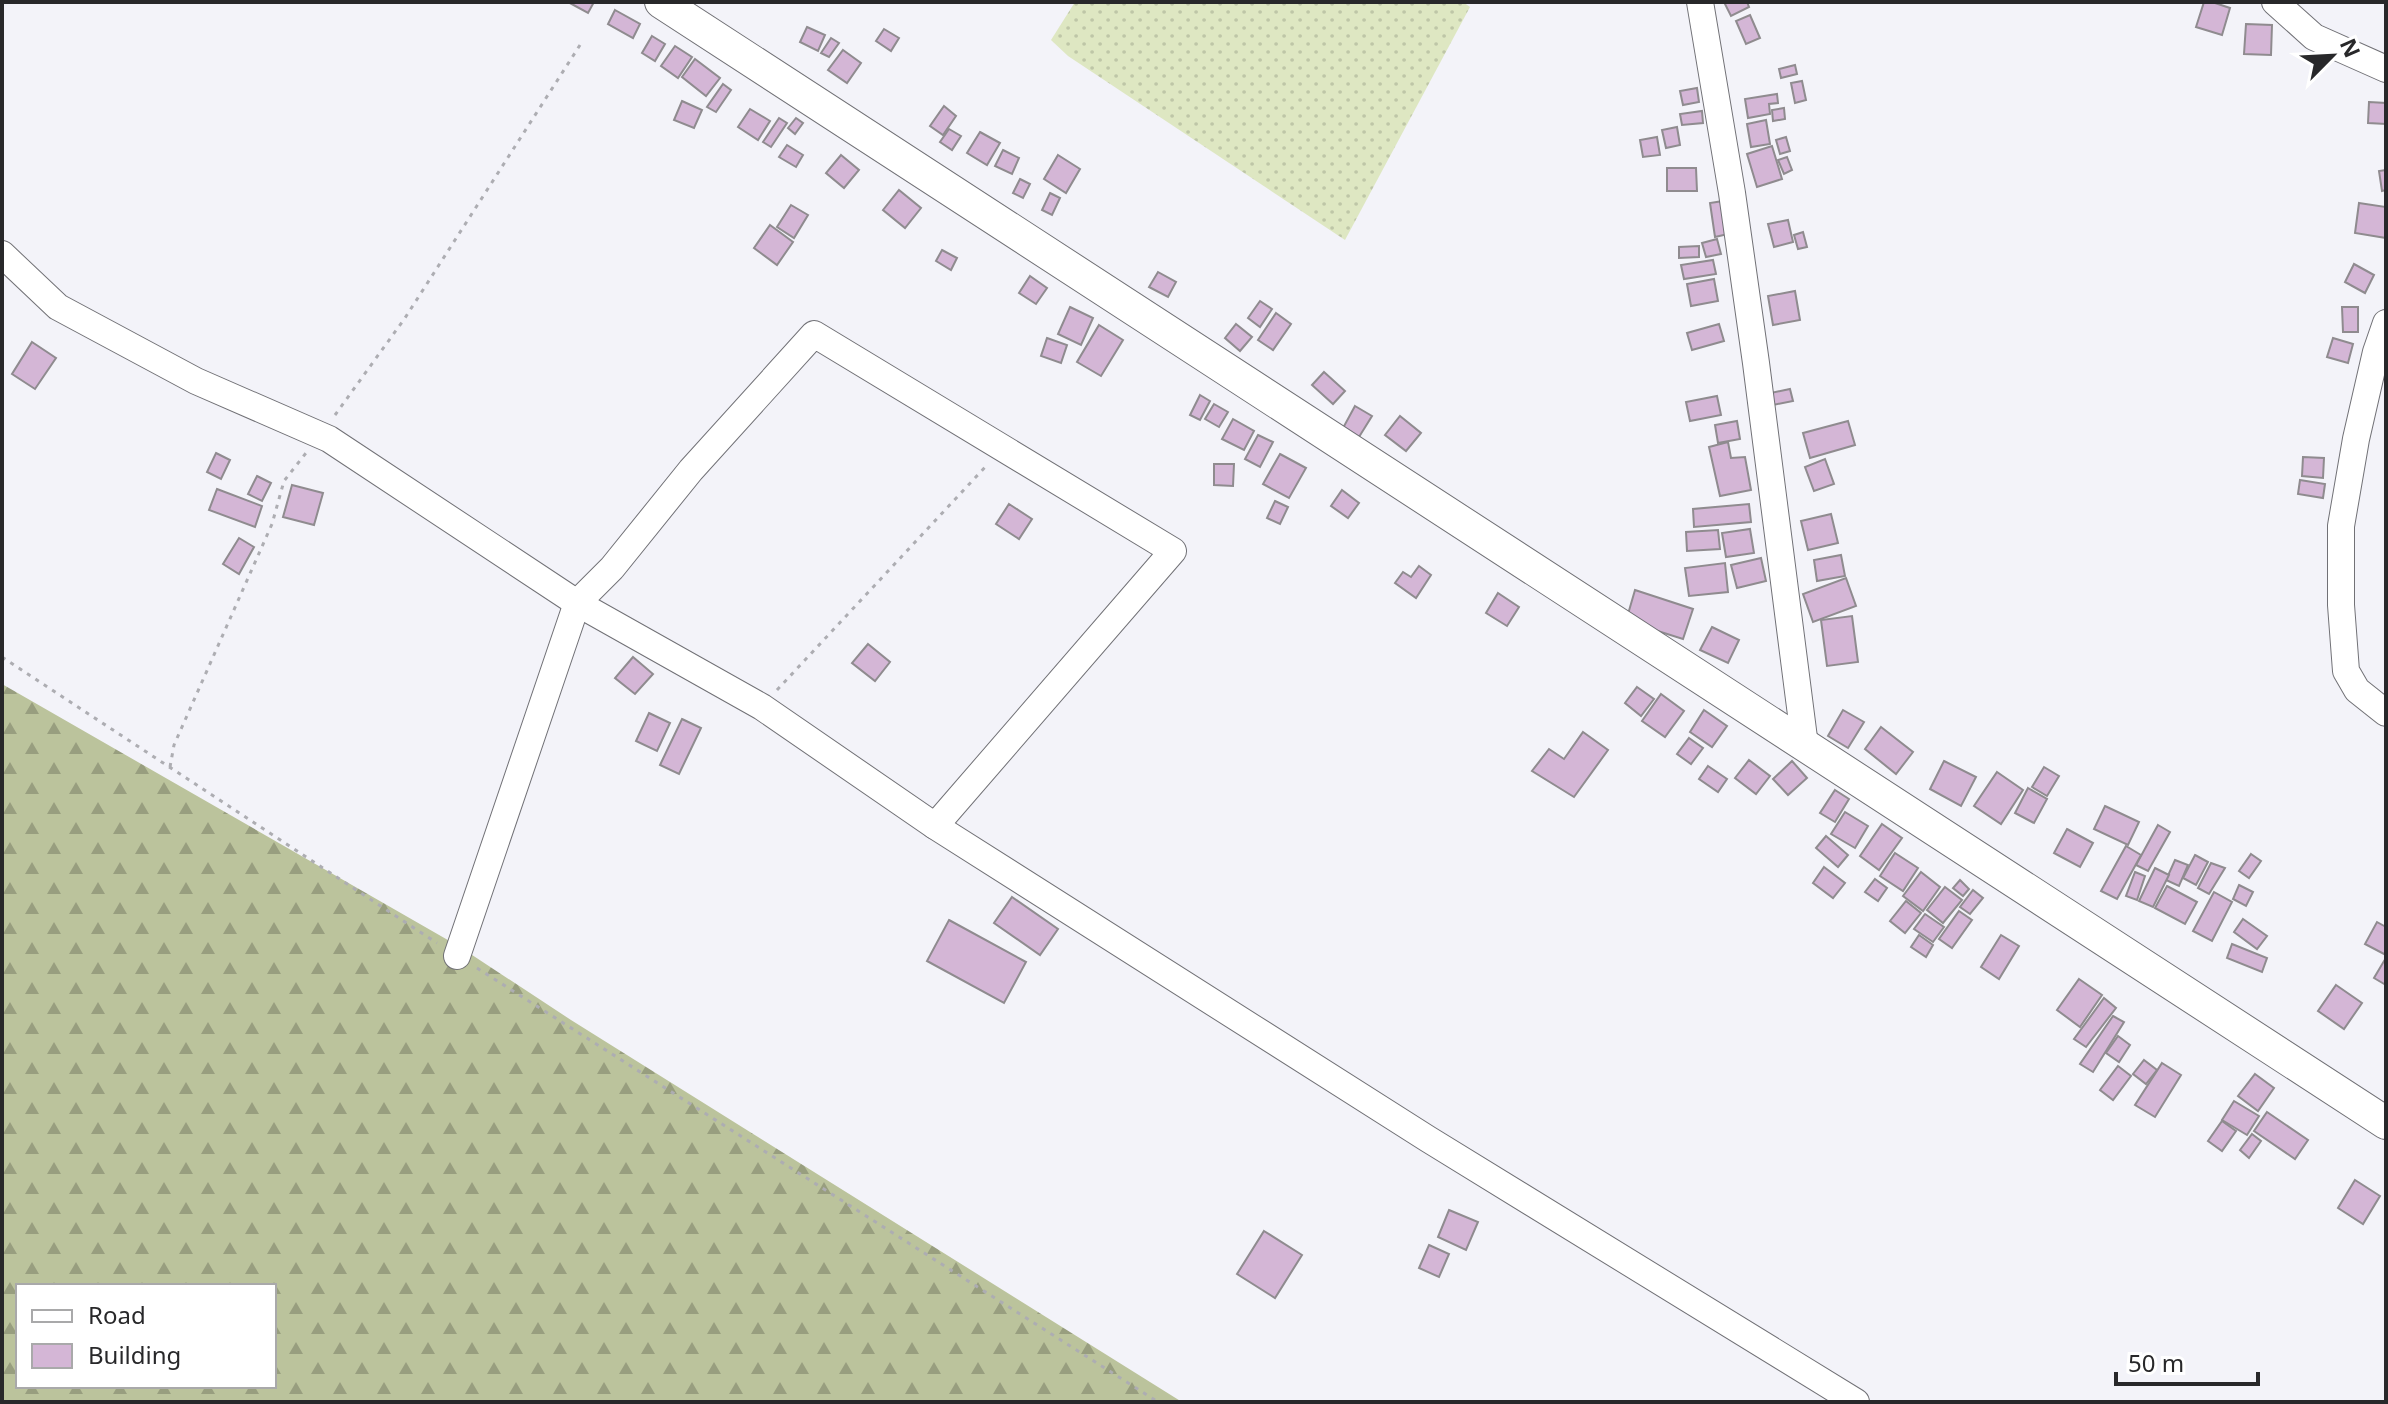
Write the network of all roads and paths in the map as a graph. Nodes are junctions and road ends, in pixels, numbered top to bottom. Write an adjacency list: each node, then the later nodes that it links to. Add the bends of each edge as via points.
1 (661, 2): 14 (main road)
2 (1700, 2): 14 (street, via 1754,347)
3 (2275, 2): 5 (street, via 2314,37)
4 (580, 45): 8 (path, via 405,318)
5 (2386, 69)
6 (2, 254): 8 (street, via 58,307 196,381)
7 (2386, 323): 13 (street, via 2356,439 2341,526 2341,605 2346,671 2357,690)
8 (320, 435): 10 (street); 15 (path, via 284,481 272,524 174,745)
9 (1004, 447): 10 (street, via 814,334); 12 (path); 16 (street, via 1173,551)
10 (577, 603): 12 (street); 17 (street)
11 (2, 657): 15 (path)
12 (762, 707): 16 (street)
13 (2386, 713)
14 (1805, 746): 18 (main road)
15 (169, 768): 17 (path)
16 (935, 826): 20 (street)
17 (457, 956): 19 (path)
18 (2386, 1123)
19 (1158, 1402)
20 (1856, 1402)

